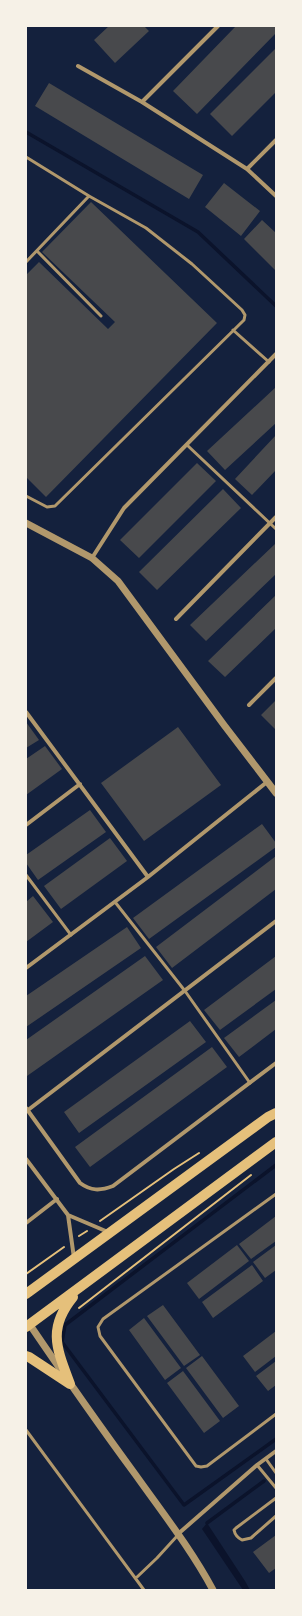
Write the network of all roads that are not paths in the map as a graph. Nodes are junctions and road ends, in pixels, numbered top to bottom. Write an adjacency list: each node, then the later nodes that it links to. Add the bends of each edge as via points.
1 (218, 26): 3 (street)
2 (78, 66): 3 (street)
3 (142, 102): 6 (street)
4 (276, 140): 6 (street)
5 (26, 157): 7 (lane)
6 (247, 169): 8 (street)
7 (89, 196): 9 (lane); 12 (lane, via 146,228 211,281 244,312 244,320)
8 (276, 196)
9 (36, 251): 10 (lane); 11 (lane)
10 (26, 262)
11 (101, 316)
12 (233, 330): 14 (lane); 16 (lane, via 55,506 47,507)
13 (276, 354): 14 (street)
14 (269, 362): 15 (street)
15 (187, 445): 19 (lane); 21 (street, via 124,508)
16 (26, 496)
17 (276, 517): 19 (street)
18 (26, 523): 21 (street)
19 (270, 523): 20 (lane); 22 (street)
20 (276, 528)
21 (92, 558): 26 (street, via 118,581)
22 (176, 619)
23 (276, 678): 24 (street)
24 (249, 705)
25 (26, 712): 27 (street)
26 (267, 782): 28 (street); 31 (street)
27 (80, 784): 29 (street); 31 (street)
28 (276, 793)
29 (26, 825)
30 (26, 875): 34 (lane)
31 (148, 877): 32 (street)
32 (115, 902): 34 (street); 36 (lane)
33 (276, 921): 36 (street)
34 (71, 935): 35 (street)
35 (26, 968)
36 (185, 991): 38 (lane); 39 (street)
37 (276, 1064): 38 (street)
38 (250, 1082): 39 (street, via 104,1190 87,1188 80,1183)
39 (27, 1109)
40 (276, 1113): 47 (main road)
41 (276, 1142): 49 (main road)
42 (26, 1159): 44 (street)
43 (276, 1194): 54 (lane, via 103,1320 98,1327 100,1336 196,1466 207,1466)
44 (57, 1199): 45 (street); 46 (street)
45 (68, 1215): 47 (street); 48 (street)
46 (26, 1223)
47 (110, 1232): 48 (main road)
48 (74, 1258): 50 (main road)
49 (82, 1285): 51 (main road); 53 (main road, via 59,1320 56,1339)
50 (26, 1294)
51 (27, 1326): 53 (street)
52 (26, 1356): 53 (main road)
53 (70, 1384): 63 (street)
54 (276, 1414)
55 (26, 1430): 64 (lane)
56 (276, 1451): 57 (street)
57 (266, 1459): 58 (street); 59 (lane)
58 (257, 1465): 60 (lane); 63 (street)
59 (276, 1473)
60 (276, 1488)
61 (276, 1498): 62 (lane, via 236,1528 235,1533 242,1540 251,1538)
62 (276, 1516)
63 (178, 1534): 64 (lane); 66 (street)
64 (136, 1578): 65 (lane)
65 (144, 1590)
66 (213, 1590)

